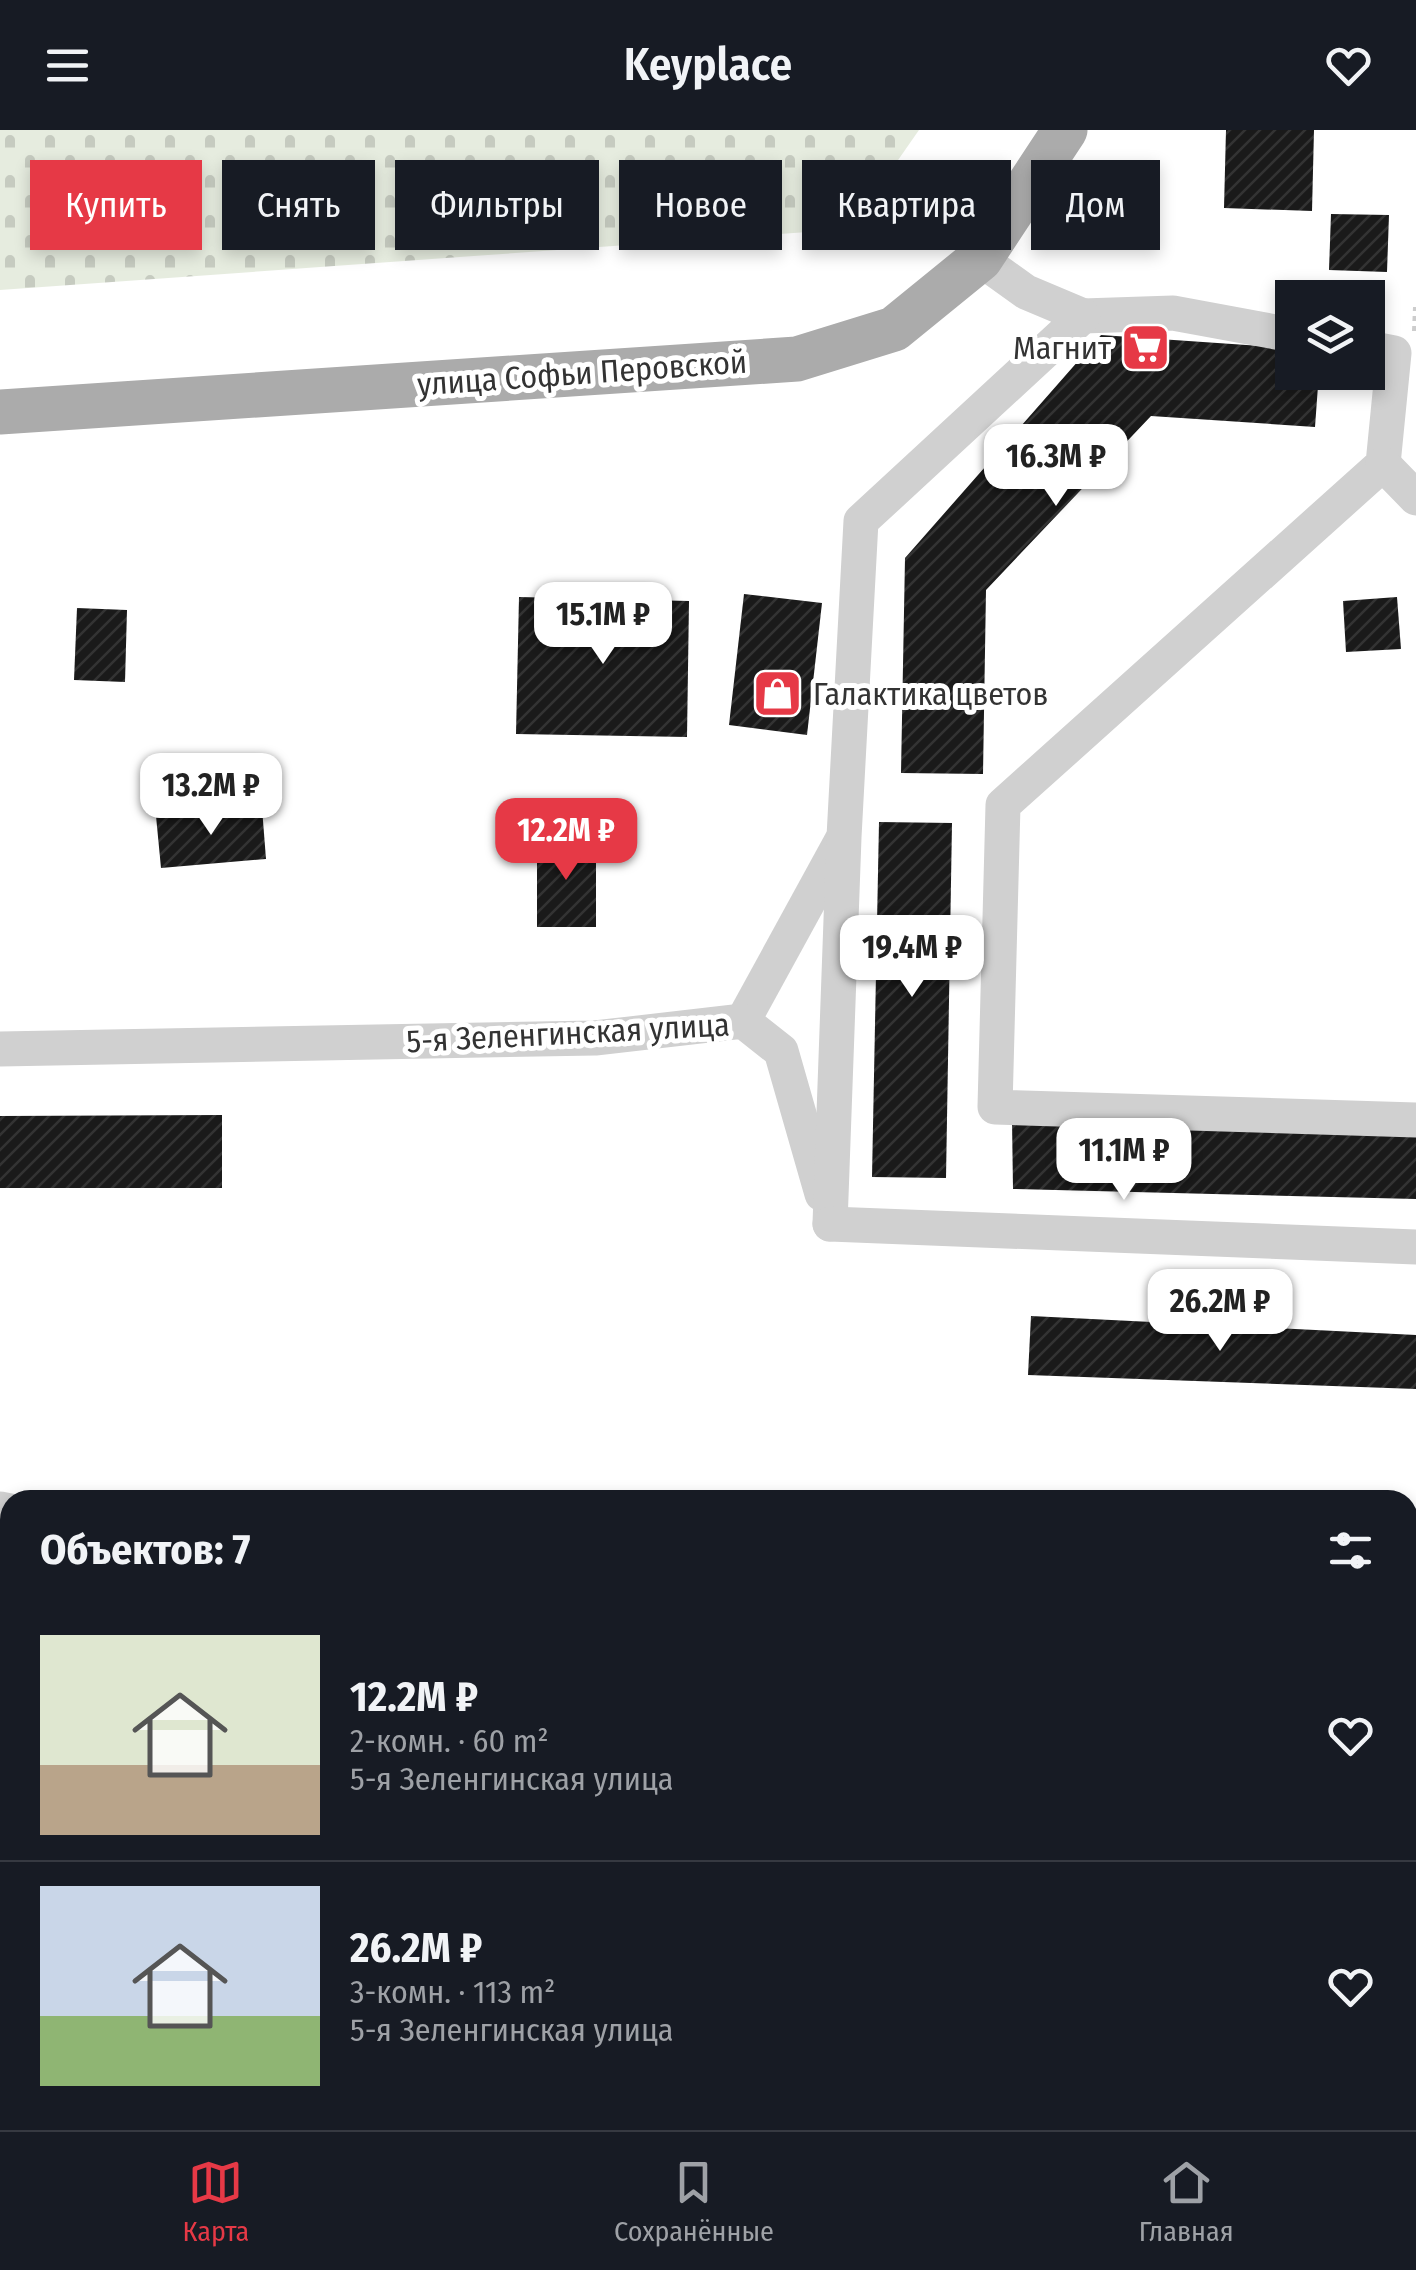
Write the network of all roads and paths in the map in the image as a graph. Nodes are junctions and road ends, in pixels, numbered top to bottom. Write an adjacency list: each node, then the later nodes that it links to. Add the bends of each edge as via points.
1 (1066, 130): 2 (main road, улица Софьи Перовской)
2 (980, 259): 3 (street, via 1026,292); 6 (main road, улица Софьи Перовской, via 894,329 798,359)
3 (1084, 316): 4 (street, via 1173,313); 9 (street, via 861,521)
4 (1275, 331)
5 (1392, 351): 7 (street)
6 (0, 412)
7 (1383, 464): 8 (street); 12 (street, via 1004,805 994,1107)
8 (1416, 498)
9 (844, 837): 10 (street); 13 (street)
10 (743, 1021): 11 (street, 5-я Зеленгинская улица, via 595,1038); 13 (street, 5-я Зеленгинская улица, via 781,1052)
11 (0, 1049)
12 (1416, 1120)
13 (830, 1224): 14 (street)
14 (1416, 1247)

